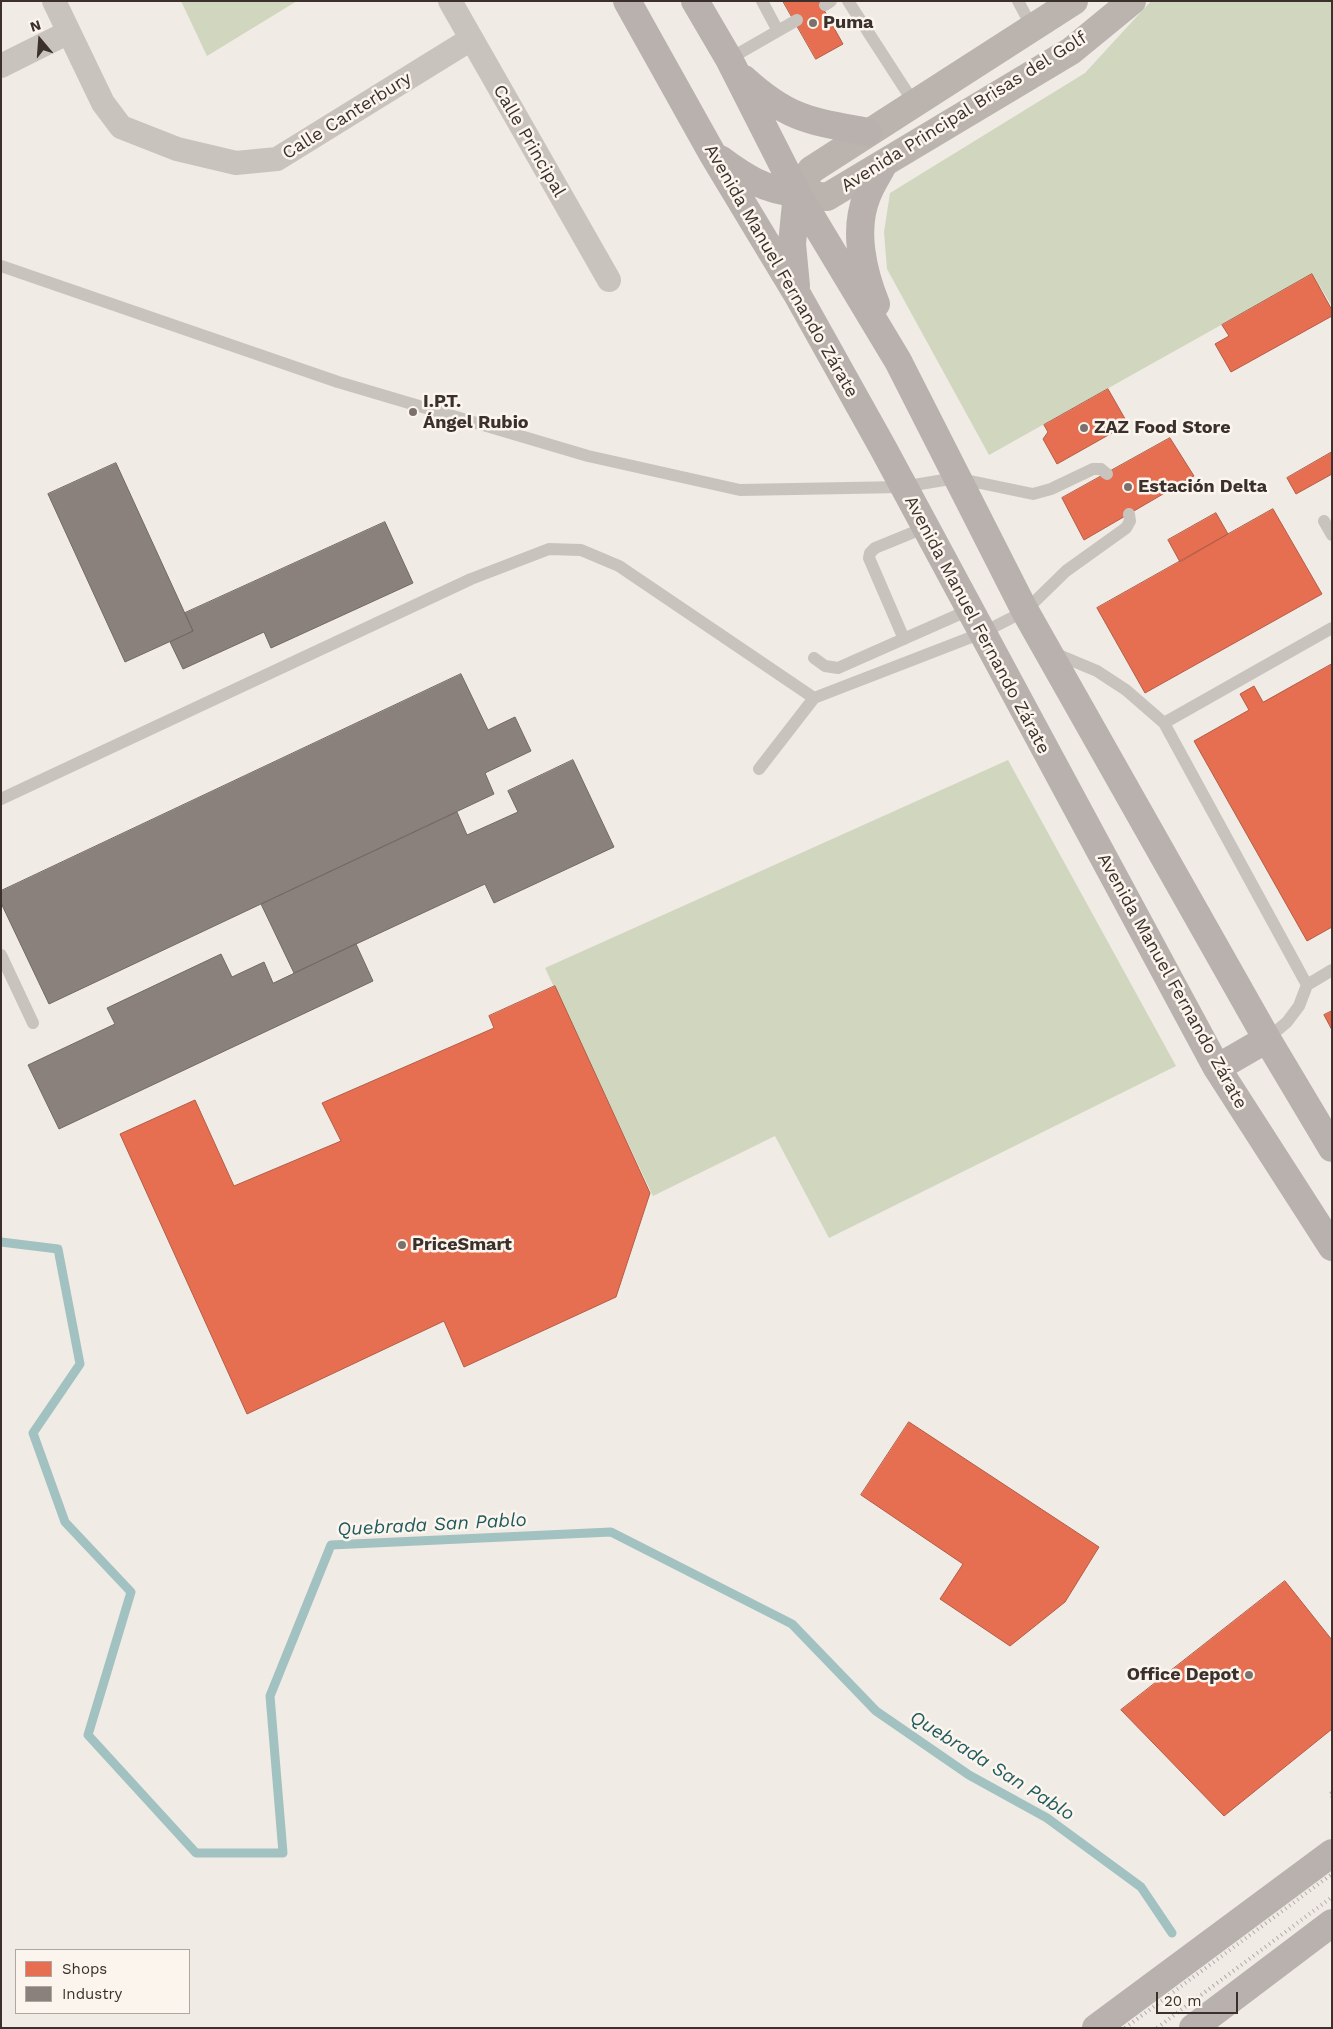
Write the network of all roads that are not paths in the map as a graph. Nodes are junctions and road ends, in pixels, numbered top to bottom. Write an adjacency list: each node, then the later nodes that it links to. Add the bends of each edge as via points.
1 (54, 1): 13 (street, Calle Canterbury)
2 (450, 1): 14 (street, Calle Principal)
3 (626, 1): 20 (main road, Avenida Manuel Fernando Zárate)
4 (695, 1): 15 (main road)
5 (762, 1): 12 (lane)
6 (848, 1): 17 (lane)
7 (1018, 1): 11 (lane)
8 (1074, 1): 11 (street, Avenida Principal Brisas del Golf)
9 (1132, 1): 19 (street, Avenida Principal Brisas del Golf, via 1071,51)
10 (797, 20): 12 (lane)
11 (1033, 29): 17 (street, Avenida Principal Brisas del Golf)
12 (778, 31): 15 (lane)
13 (69, 32): 14 (street, Calle Canterbury, via 103,103 121,127 177,148 236,162 277,159); 16 (street)
14 (471, 39): 24 (street, Calle Principal)
15 (732, 65): 18 (main road, via 763,97 787,113 811,122); 22 (main road)
16 (1, 66)
17 (914, 103): 18 (street, Avenida Principal Brisas del Golf); 19 (street)
18 (868, 132): 22 (street, Avenida Principal Brisas del Golf, via 810,170)
19 (932, 135): 21 (street, Avenida Principal Brisas del Golf)
20 (712, 153): 22 (main road, via 761,186); 25 (main road, Avenida Manuel Fernando Zárate)
21 (883, 165): 22 (street, Avenida Principal Brisas del Golf, via 827,196); 26 (main road, via 866,198 860,246 874,300)
22 (797, 194): 25 (main road, via 792,244); 26 (main road)
23 (1, 266): 29 (lane, via 338,382 588,456 740,490)
24 (609, 280)
25 (798, 294): 29 (main road, Avenida Manuel Fernando Zárate)
26 (898, 361): 28 (main road)
27 (1107, 474): 28 (lane, via 1101,469 1093,470 1033,494)
28 (956, 478): 29 (lane); 34 (main road)
29 (902, 487): 32 (main road, Avenida Manuel Fernando Zárate)
30 (1129, 514): 34 (lane, via 1130,522 1126,528 1066,571)
31 (1324, 521): 33 (lane)
32 (924, 528): 35 (main road, Avenida Manuel Fernando Zárate); 37 (lane, via 875,548 869,558)
33 (1332, 535)
34 (1025, 611): 35 (lane); 38 (main road)
35 (976, 622): 37 (lane); 40 (lane); 49 (main road, Avenida Manuel Fernando Zárate)
36 (1332, 628): 41 (lane)
37 (904, 639): 39 (lane, via 838,668 825,666)
38 (1047, 650): 41 (lane, via 1098,671); 48 (main road)
39 (814, 658)
40 (814, 698): 42 (lane); 43 (lane, via 620,566 580,550 550,549 471,579)
41 (1164, 723): 46 (lane)
42 (759, 769)
43 (1, 799)
44 (1, 955): 47 (lane)
45 (1332, 970): 46 (lane)
46 (1307, 984): 48 (lane, via 1299,1006)
47 (33, 1023)
48 (1267, 1040): 49 (main road); 50 (main road)
49 (1216, 1068): 51 (main road, Avenida Manuel Fernando Zárate)
50 (1332, 1148)
51 (1328, 1239)
52 (1332, 1853): 54 (main road)
53 (1332, 1923): 55 (main road)
54 (1096, 2028)
55 (1193, 2028)

